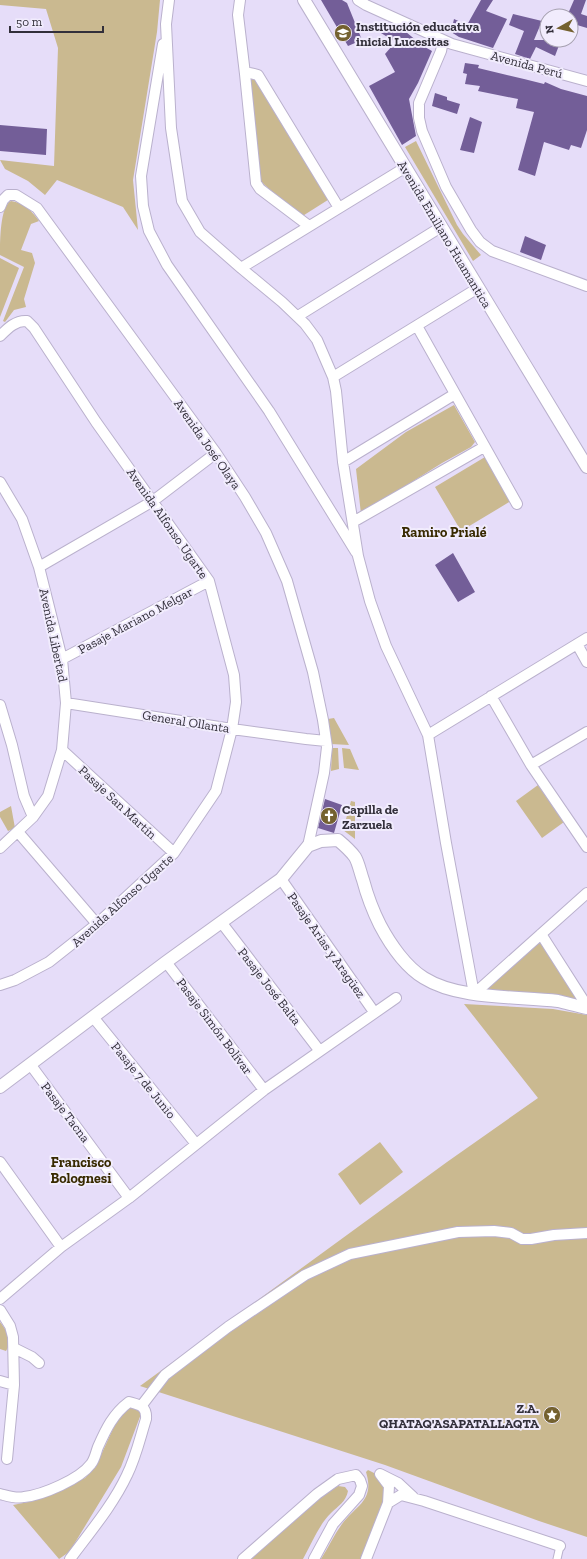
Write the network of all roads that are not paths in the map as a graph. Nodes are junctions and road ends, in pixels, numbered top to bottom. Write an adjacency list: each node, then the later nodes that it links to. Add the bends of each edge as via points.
1 (169, 0): 5 (street)
2 (240, 0): 7 (street, via 238,15)
3 (304, 0): 9 (street, Avenida Emiliano Huamantica)
4 (358, 0): 6 (street, Avenida Perú)
5 (166, 24): 14 (street, via 171,128 182,201 200,232); 30 (street, via 141,176 143,206 149,231 167,265 268,411)
6 (443, 41): 8 (street, Avenida Perú); 15 (street, via 420,103 419,118 446,187 471,230 480,242 492,251)
7 (245, 74): 11 (street, via 258,75); 12 (street, via 256,183 260,189)
8 (587, 81)
9 (406, 167): 11 (street); 13 (street, Avenida Emiliano Huamantica)
10 (0, 207): 23 (street, Avenida José Olaya, via 8,195 16,195 37,208)
11 (340, 208): 12 (street)
12 (309, 226): 14 (street)
13 (441, 227): 16 (street, Avenida Emiliano Huamantica); 17 (street)
14 (241, 268): 17 (street)
15 (587, 286)
16 (478, 288): 18 (street); 25 (street, Avenida Emiliano Huamantica)
17 (298, 316): 20 (street, via 317,340)
18 (417, 326): 20 (street); 21 (street)
19 (0, 336): 27 (street, Avenida Alfonso Ugarte, via 22,320 34,328 96,422)
20 (333, 377): 24 (street)
21 (455, 394): 22 (street); 24 (street)
22 (484, 447): 28 (street); 29 (street)
23 (216, 453): 27 (street); 43 (street, Avenida José Olaya, via 266,534 287,581 313,672)
24 (343, 462): 29 (street)
25 (587, 467)
26 (0, 482): 31 (street, Avenida Libertad, via 22,519)
27 (153, 501): 31 (street); 32 (street, Avenida Alfonso Ugarte)
28 (517, 504)
29 (353, 522): 30 (street)
30 (358, 556): 41 (street, via 386,646)
31 (39, 567): 35 (street, Avenida Libertad)
32 (209, 581): 35 (street, Pasaje Mariano Melgar); 40 (street, Avenida Alfonso Ugarte, via 234,675 236,702)
33 (587, 638): 34 (street)
34 (577, 644): 36 (street); 37 (street)
35 (62, 660): 38 (street, Avenida Libertad)
36 (587, 662)
37 (491, 696): 41 (street); 45 (street)
38 (66, 702): 40 (street, General Ollanta); 44 (street, Avenida Libertad)
39 (0, 705): 46 (street, via 24,796)
40 (232, 729): 43 (street, General Ollanta); 51 (street, Avenida Alfonso Ugarte, via 216,791)
41 (428, 735): 59 (street)
42 (586, 735): 45 (street)
43 (326, 741): 49 (street, Avenida José Olaya, via 326,761)
44 (62, 750): 46 (street, Avenida Libertad, via 48,796); 51 (street, Pasaje San Martín)
45 (531, 765): 50 (street)
46 (33, 817): 47 (street, Avenida Libertad)
47 (18, 832): 48 (street, Avenida Libertad); 55 (street)
48 (1, 845)
49 (308, 846): 52 (street); 59 (street, via 321,841 338,840 359,864 377,918 402,958 423,978)
50 (587, 847)
51 (174, 853): 55 (street, Avenida Alfonso Ugarte)
52 (281, 879): 54 (street); 62 (street, Pasaje Arias y Aragüez)
53 (587, 893): 56 (street)
54 (221, 922): 57 (street); 64 (street, Pasaje José Balta)
55 (97, 924): 58 (street, Avenida Alfonso Ugarte, via 49,962)
56 (541, 934): 59 (street); 61 (street)
57 (166, 962): 63 (street); 67 (street, Pasaje Simón Bolívar)
58 (0, 985)
59 (474, 994): 61 (street, via 558,1001)
60 (396, 998): 62 (street)
61 (587, 1007)
62 (374, 1012): 64 (street)
63 (93, 1017): 65 (street); 68 (street, Pasaje 7 de Junio)
64 (319, 1050): 67 (street)
65 (30, 1064): 66 (street); 70 (street, Pasaje Tacna)
66 (0, 1087)
67 (264, 1090): 68 (street)
68 (196, 1144): 70 (street)
69 (0, 1162): 72 (street)
70 (129, 1198): 72 (street)
71 (587, 1233): 79 (street, via 522,1239 511,1233 494,1231 458,1232 350,1254 305,1275 228,1327 165,1375)
72 (61, 1247): 73 (street)
73 (0, 1299)
74 (0, 1310): 75 (street, via 10,1326)
75 (14, 1348): 76 (street); 78 (street)
76 (39, 1363)
77 (0, 1381): 78 (street)
78 (14, 1384): 80 (street)
79 (142, 1405): 81 (street, via 129,1402 118,1410 92,1462 80,1474 46,1491 24,1498); 85 (street, via 147,1413 146,1419 127,1475 110,1504)
80 (7, 1459)
81 (0, 1494)
82 (413, 1498): 83 (street, via 401,1495); 83 (street, via 398,1483 380,1474 389,1486); 84 (street)
83 (388, 1503): 88 (street)
84 (560, 1546): 89 (street)
85 (70, 1559)
86 (243, 1559): 87 (street, via 317,1494 338,1479 356,1475 362,1486 359,1495 333,1524)
87 (314, 1559)
88 (366, 1559)
89 (557, 1559)

